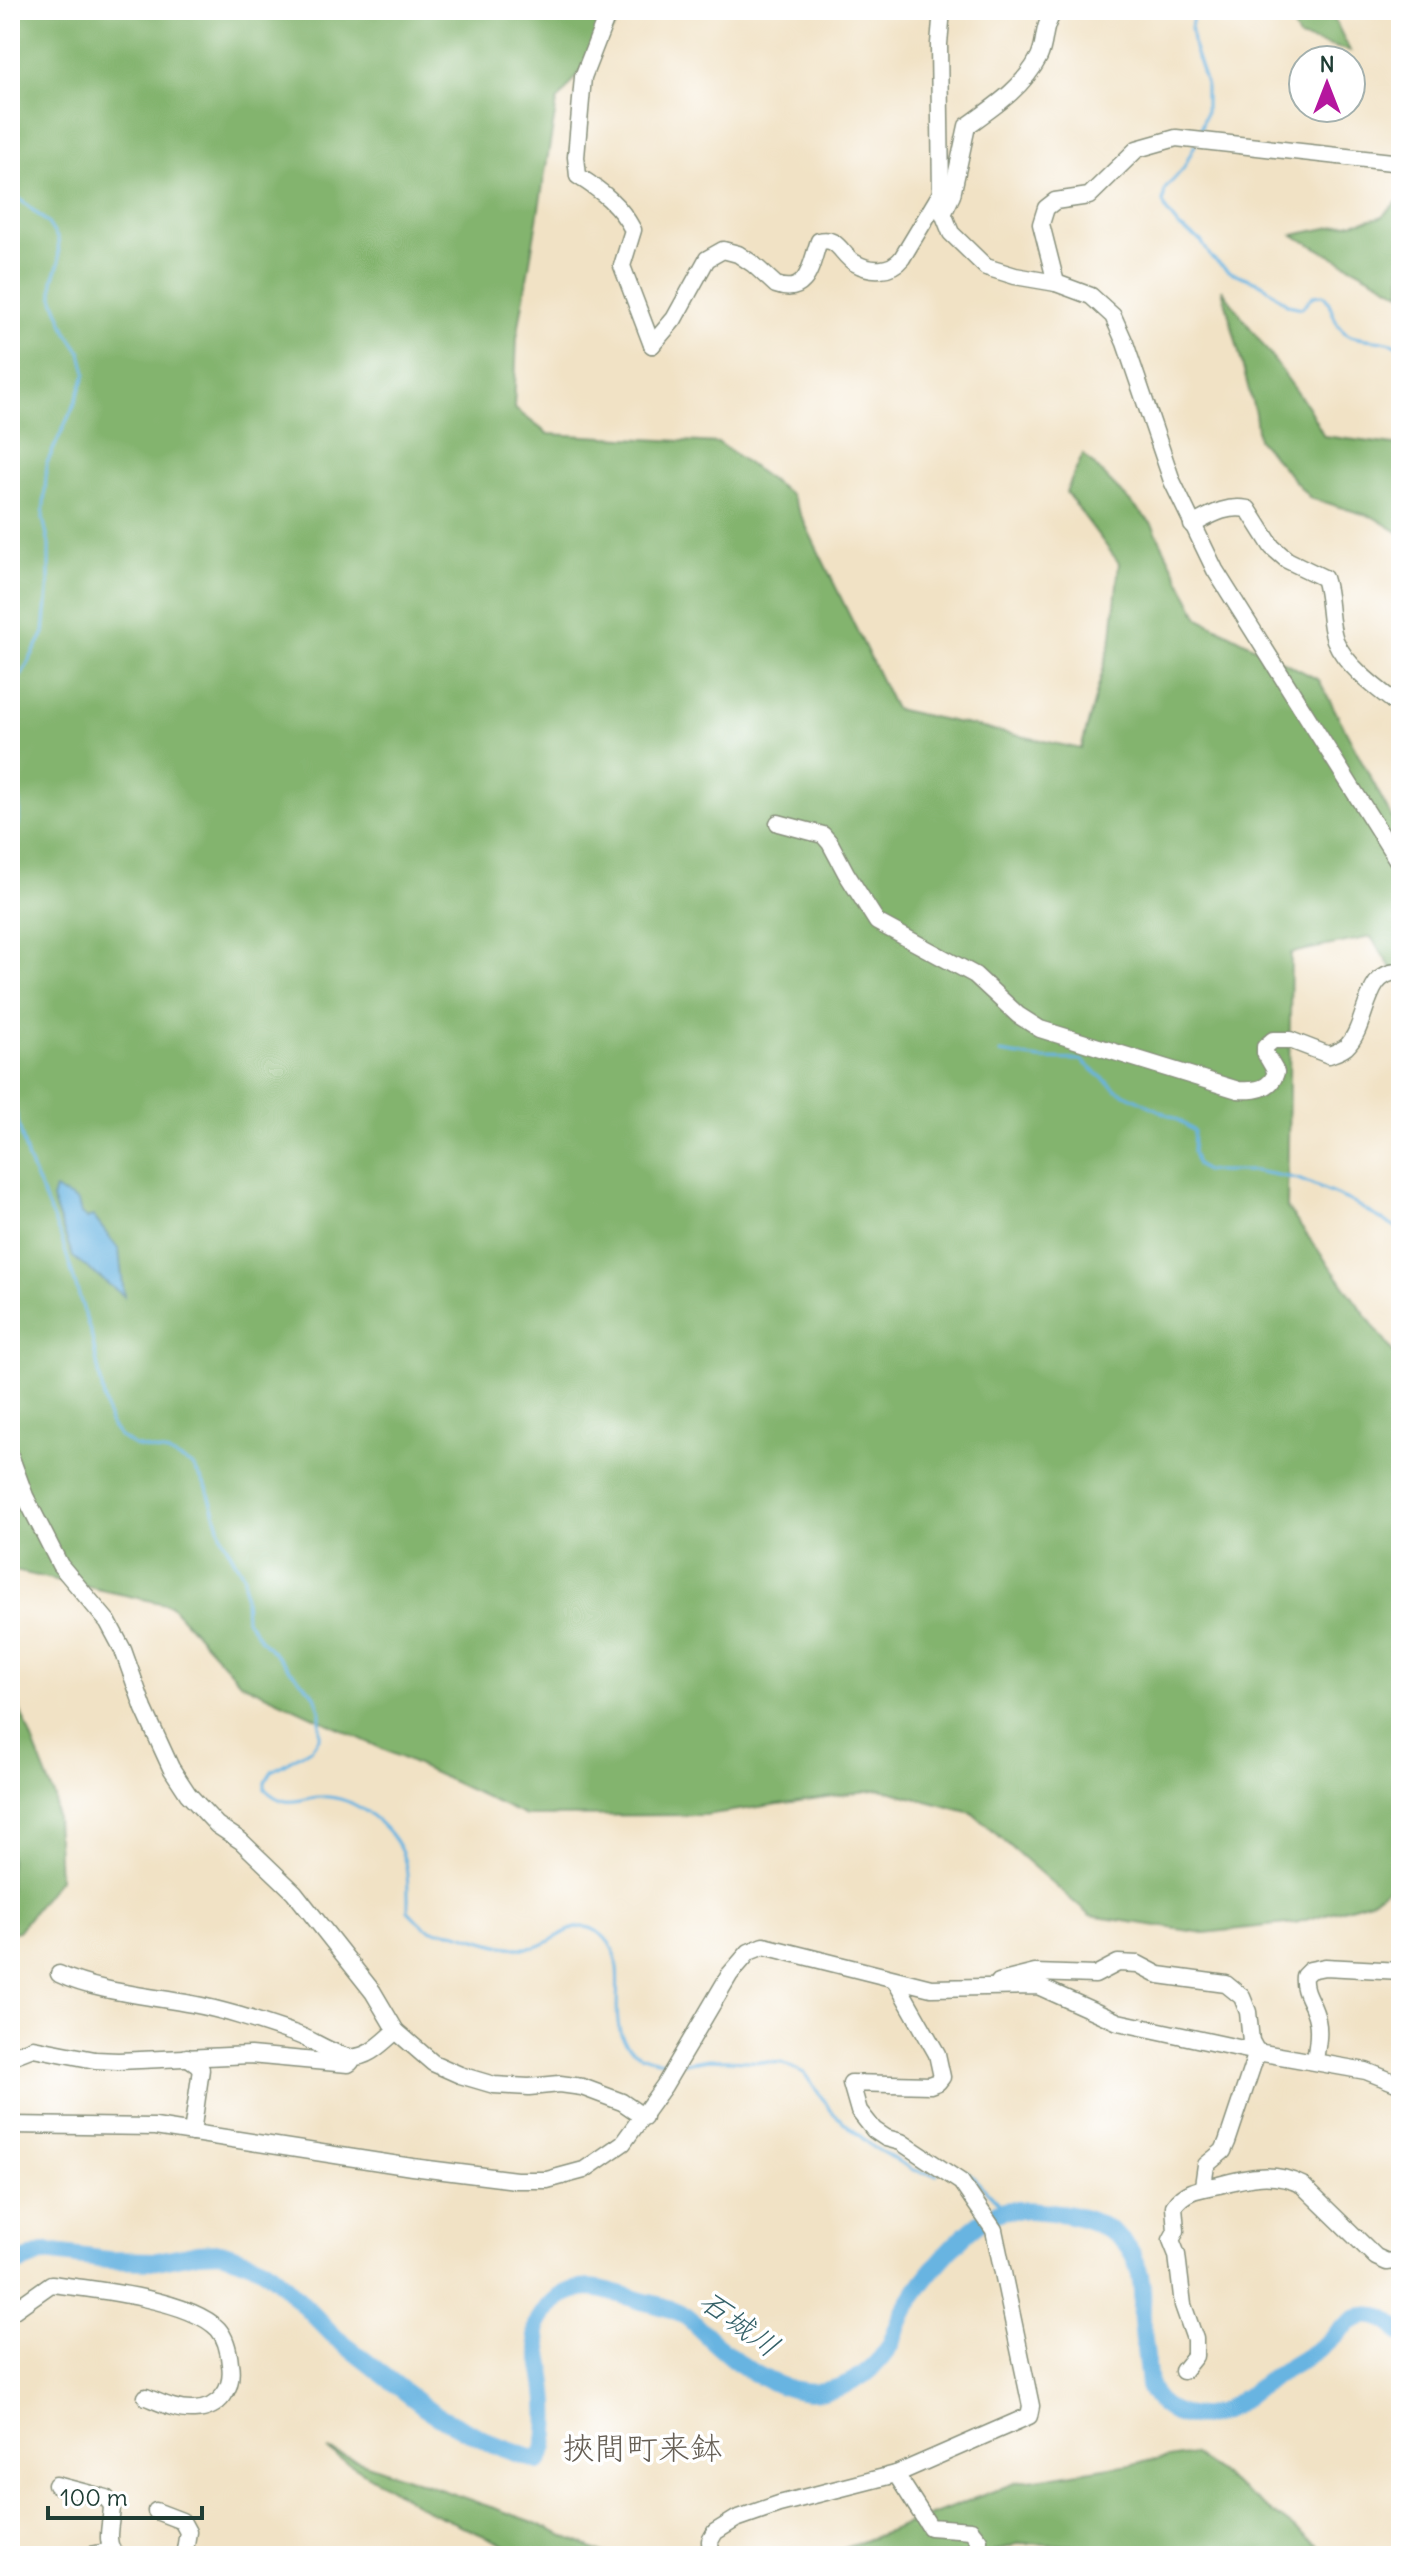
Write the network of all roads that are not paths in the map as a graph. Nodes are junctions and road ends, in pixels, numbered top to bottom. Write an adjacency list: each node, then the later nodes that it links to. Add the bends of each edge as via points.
1 (609, 10): 5 (street, via 583,77 578,176 603,191 625,213 633,230 622,266 652,345 674,319 707,259 723,250 746,259 782,288 800,283 810,273 819,241 824,240 835,242 855,263 881,270 894,267)
2 (942, 10): 5 (street)
3 (1055, 10): 6 (street, via 1045,23 1041,53 1022,82 967,126)
4 (1401, 163): 7 (street, via 1162,140 1137,149 1089,196 1055,201 1046,208 1041,224)
5 (941, 193): 6 (street)
6 (943, 213): 7 (street, via 951,233 986,267)
7 (1056, 283): 8 (street, via 1091,296 1113,316)
8 (1192, 525): 9 (street, via 1233,506 1248,509 1272,547 1324,578 1336,641 1347,658); 11 (street)
9 (1401, 707)
10 (778, 823): 12 (street, via 823,835 877,922 975,975 1040,1029 1238,1090 1258,1091 1274,1079 1276,1072 1265,1053 1273,1040 1290,1040 1329,1055 1345,1048 1375,983)
11 (1401, 866)
12 (1401, 972)
13 (10, 1455): 18 (street, via 60,1565 108,1622 123,1650 144,1709 188,1794 294,1892 373,1992)
14 (1401, 1971): 23 (street, via 1325,1967 1304,1976 1302,1987 1318,2025)
15 (59, 1974): 22 (street, via 196,2005 297,2034 346,2057)
16 (895, 1980): 17 (street, via 931,1988); 25 (street, via 780,1948 764,1946 749,1952 714,1999); 33 (street, via 937,2054 942,2077 930,2085 855,2082 851,2090 874,2130 961,2182 994,2230 1031,2406 1029,2416)
17 (987, 1988): 19 (street, via 1038,1986 1118,2022); 19 (street, via 1020,1974 1095,1975 1118,1963 1226,1984 1242,1997)
18 (396, 2031): 22 (street); 25 (street, via 433,2063 460,2075 494,2085 582,2087)
19 (1257, 2052): 23 (street); 28 (street, via 1227,2142 1206,2165)
20 (10, 2053): 21 (street, via 33,2048 95,2060)
21 (187, 2057): 22 (street, via 285,2056 348,2064); 27 (street, via 201,2069)
22 (360, 2057)
23 (1315, 2060): 24 (street)
24 (1401, 2085)
25 (644, 2117): 27 (street, via 623,2143 584,2170 547,2180 412,2167)
26 (10, 2125): 27 (street, via 155,2127)
27 (192, 2133)
28 (1203, 2186): 29 (street, via 1248,2176 1291,2180 1376,2257); 31 (street, via 1174,2206 1176,2231 1171,2240 1195,2339 1195,2356)
29 (1401, 2260)
30 (10, 2313): 32 (street, via 51,2284 168,2304 217,2329 228,2348 231,2370 228,2391 217,2402 195,2410)
31 (1183, 2371)
32 (146, 2397)
33 (896, 2474): 39 (street, via 736,2519 715,2532); 40 (street, via 930,2527 971,2530 979,2540)
34 (56, 2485): 36 (street, via 106,2498 112,2505 108,2536)
35 (156, 2511): 38 (street, via 182,2521 188,2532)
36 (113, 2554): 37 (street)
37 (86, 2556)
38 (184, 2556)
39 (711, 2556)
40 (974, 2556)

